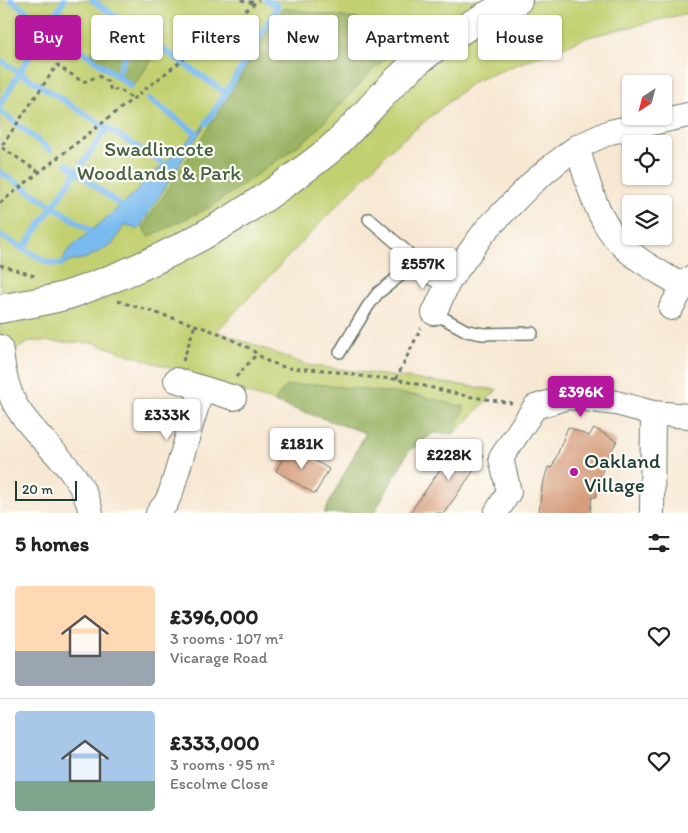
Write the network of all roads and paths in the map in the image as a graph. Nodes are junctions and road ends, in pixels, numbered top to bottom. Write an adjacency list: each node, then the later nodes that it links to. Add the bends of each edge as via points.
1 (241, 0): 3 (path)
2 (518, 0): 12 (street, via 457,33 426,55 384,93 335,145 240,215 157,258)
3 (257, 2): 4 (path)
4 (133, 99): 7 (path); 7 (path, via 119,89 111,91 108,82 99,76 83,82 57,65 1,147)
5 (688, 115): 6 (street, via 610,132)
6 (577, 147): 11 (street, via 532,183 497,218); 13 (street, via 597,205 617,241)
7 (39, 172): 8 (path)
8 (0, 203)
9 (369, 219): 10 (lane, via 406,251)
10 (415, 264): 11 (street); 19 (lane, via 378,293)
11 (449, 281): 15 (street)
12 (88, 287): 14 (street); 16 (path, via 128,305)
13 (682, 295)
14 (0, 308)
15 (434, 313): 17 (lane, via 467,331 483,334); 21 (path, via 422,326)
16 (195, 325): 20 (path); 22 (path)
17 (532, 333)
18 (0, 347): 27 (street, via 6,383 16,406 83,487)
19 (340, 352)
20 (257, 354): 21 (path, via 287,368); 23 (path)
21 (396, 379): 24 (path, via 466,396)
22 (176, 380): 23 (street)
23 (219, 393): 28 (street, via 172,492)
24 (535, 407): 25 (street, via 568,397 616,403); 29 (street, via 501,458 509,492)
25 (653, 413): 26 (street); 30 (street)
26 (688, 416)
27 (91, 513)
28 (158, 513)
29 (496, 513)
30 (652, 513)

